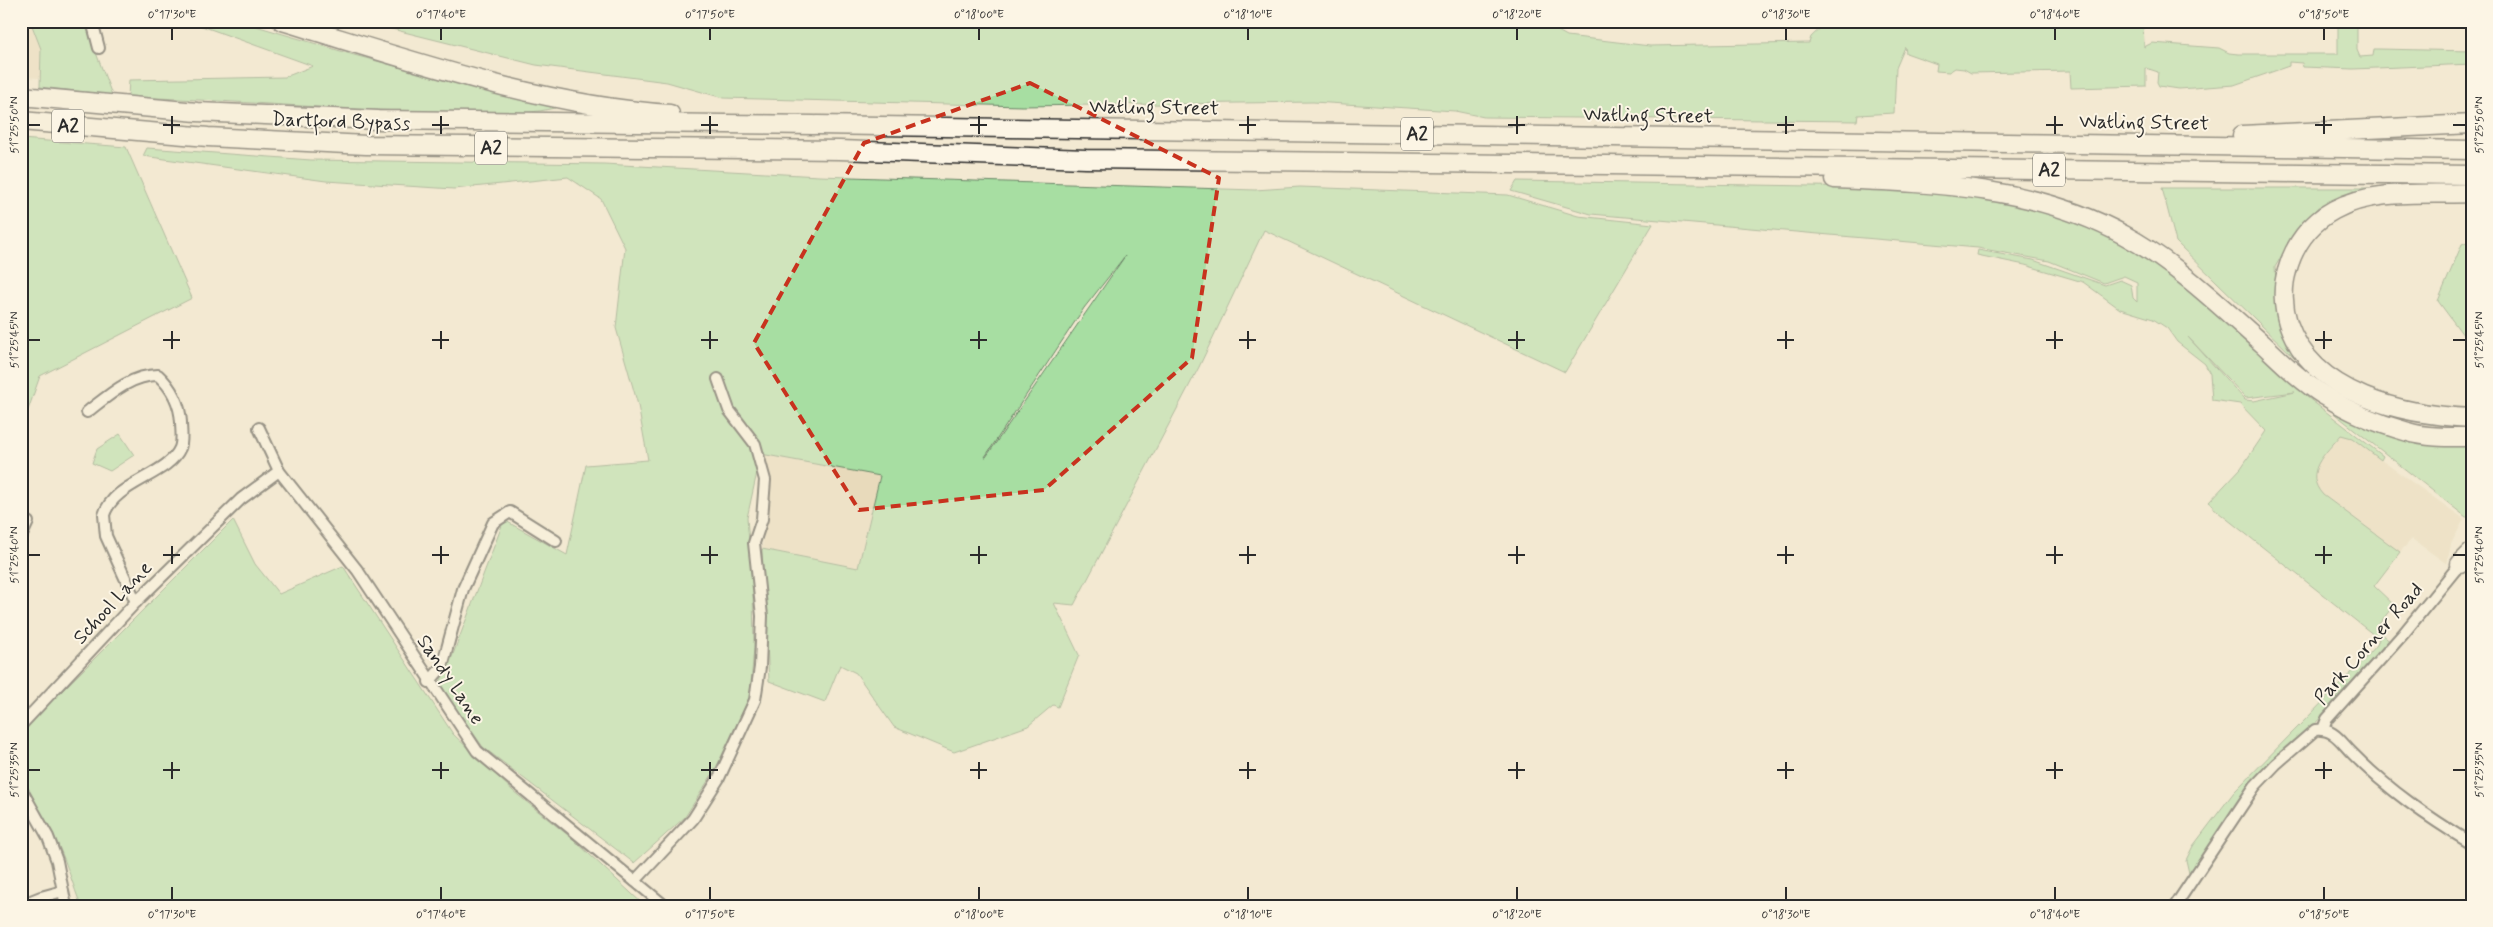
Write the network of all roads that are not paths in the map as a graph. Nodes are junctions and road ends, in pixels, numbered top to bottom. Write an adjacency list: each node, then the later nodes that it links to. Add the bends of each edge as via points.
1 (92, 21): 3 (street)
2 (282, 21): 7 (highway, A2, via 434,66 579,102 666,114)
3 (99, 48)
4 (21, 96): 7 (highway, Dartford Bypass / A2, via 197,112 378,120)
5 (21, 121): 10 (highway, Dartford Bypass / A2, via 142,132 366,145 840,150 1086,159)
6 (2472, 124): 8 (highway)
7 (819, 125): 8 (highway, Watling Street / A2)
8 (2009, 142): 9 (highway, Watling Street / A2)
9 (2472, 150)
10 (1626, 165): 11 (highway, A2); 17 (highway, via 1946,185 2014,194 2064,208 2114,230 2159,257 2201,289 2323,395 2363,416 2410,433)
11 (2472, 175)
12 (2472, 193): 15 (highway, via 2375,197 2334,210 2315,223 2300,240 2284,278 2286,316 2292,333 2317,367 2351,391 2397,408 2422,414)
13 (718, 379): 29 (street, via 729,410 755,444 764,480 762,519 754,543 762,616 755,700 719,778 694,819)
14 (87, 412): 23 (street, via 117,388 150,375 158,375 164,382 180,412 181,444 176,455 116,497 104,515 106,536)
15 (2472, 418)
16 (259, 428): 18 (street, Sandy Lane)
17 (2472, 438)
18 (279, 470): 23 (street, School Lane, via 241,499); 24 (street, Sandy Lane, via 358,571)
19 (28, 522): 20 (street)
20 (21, 538)
21 (556, 540): 24 (street, via 510,512 493,523 463,589 442,667)
22 (2466, 558): 26 (street, Park Corner Road, via 2398,641 2328,718)
23 (136, 602): 25 (street, School Lane)
24 (429, 682): 29 (street, Sandy Lane, via 477,751)
25 (21, 726)
26 (2323, 729): 28 (street, via 2334,733 2401,798); 34 (street, Park Corner Road, via 2311,732 2255,786)
27 (21, 789): 30 (street, via 48,837)
28 (2472, 844)
29 (636, 881): 33 (street, Sandy Lane)
30 (63, 891): 31 (street); 32 (street)
31 (21, 905)
32 (66, 906)
33 (665, 906)
34 (2175, 906)

